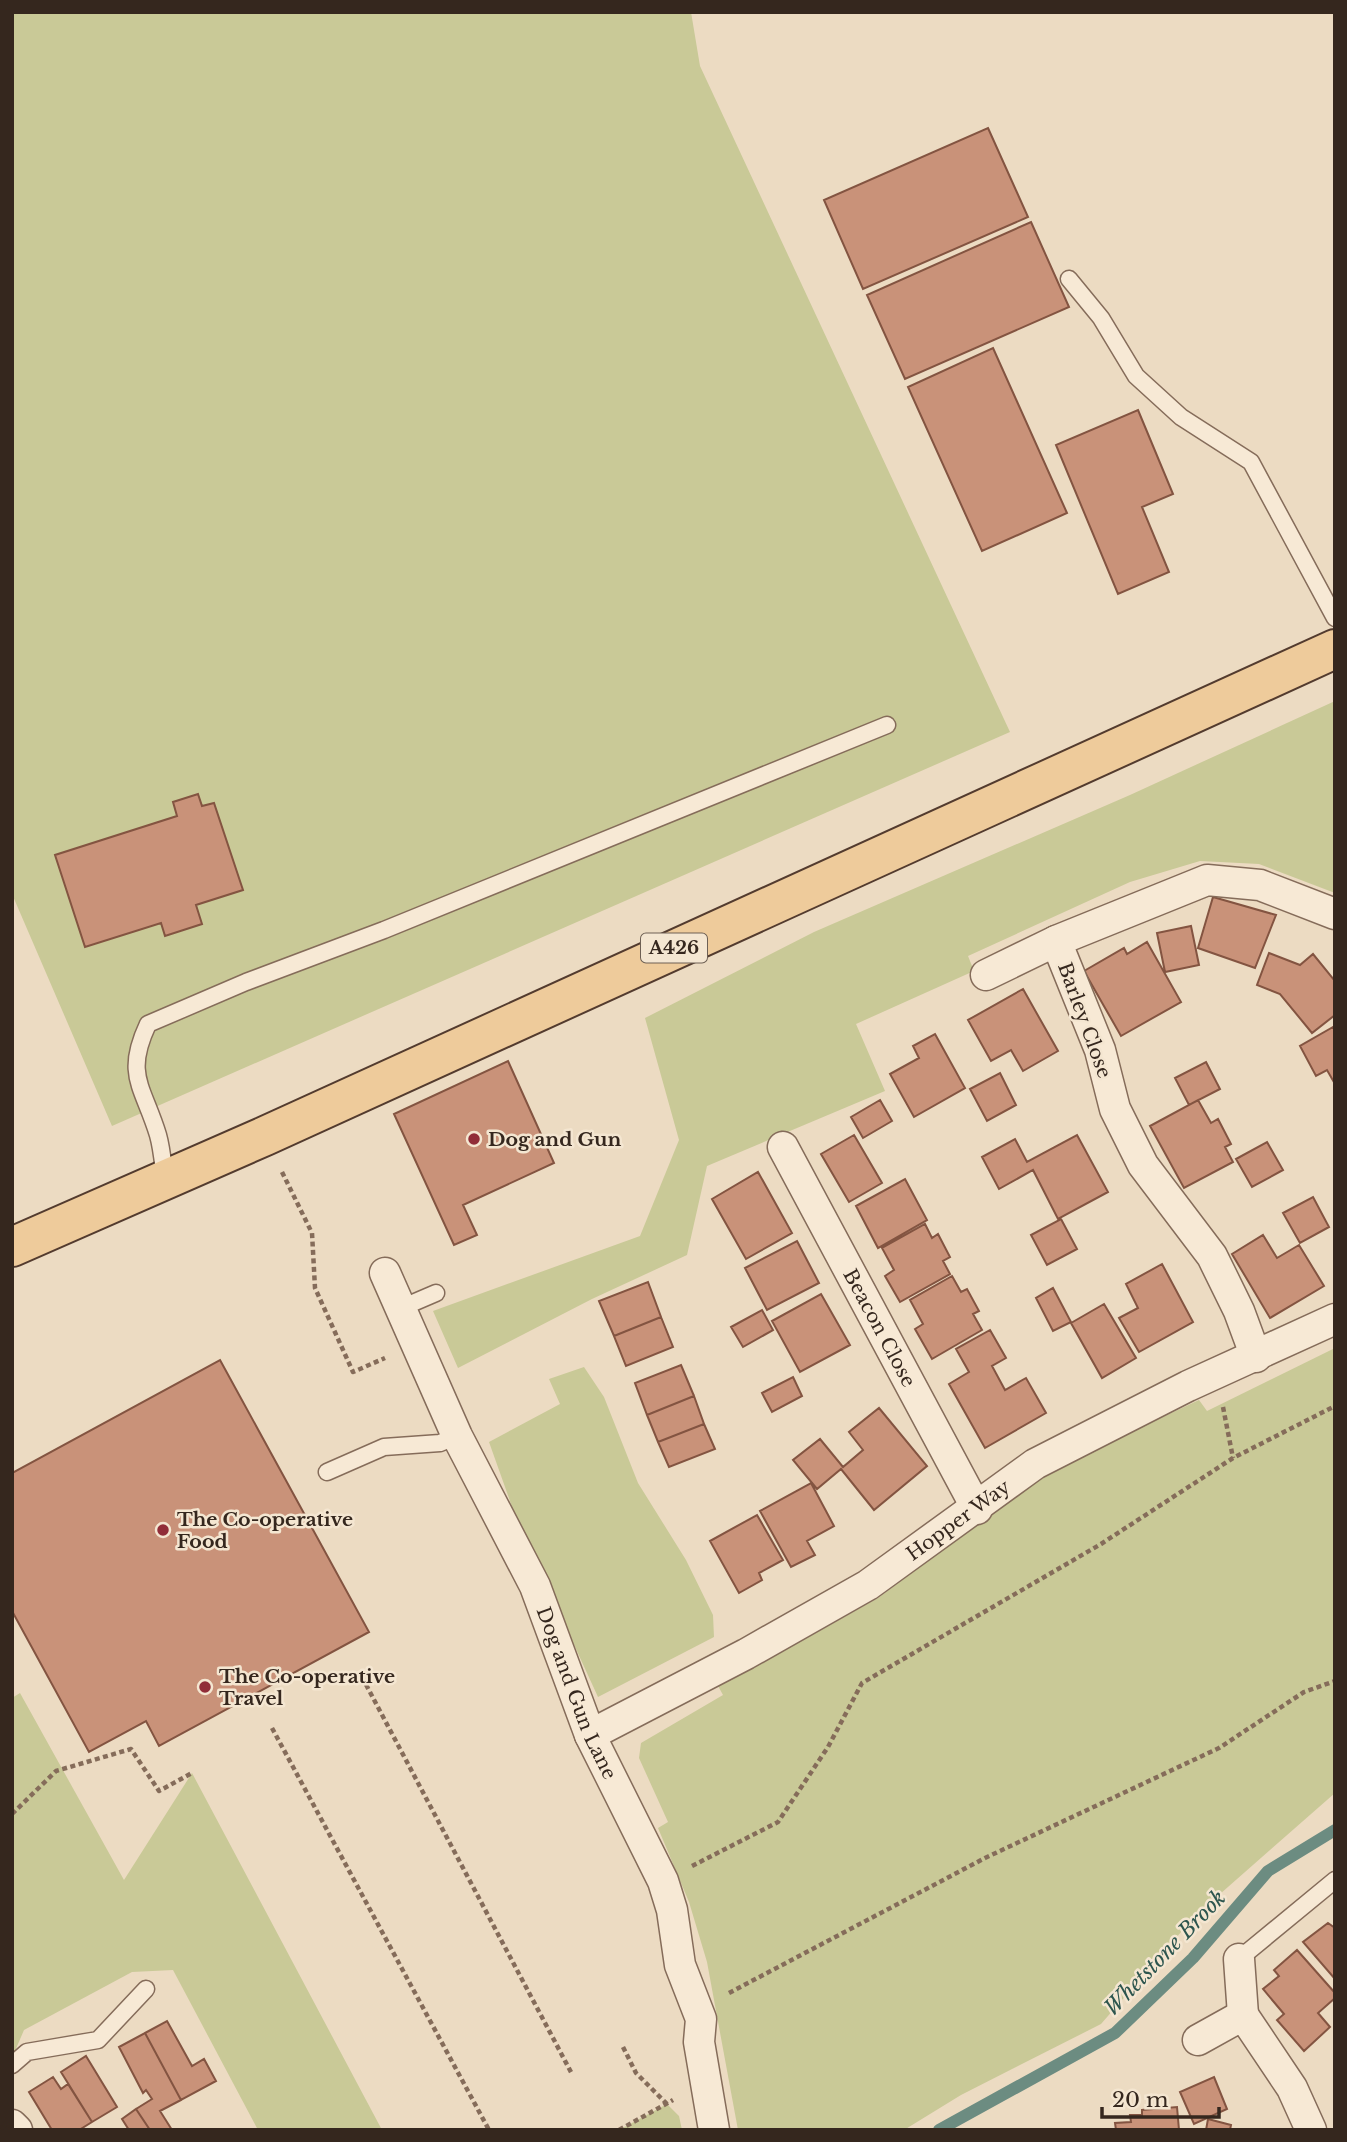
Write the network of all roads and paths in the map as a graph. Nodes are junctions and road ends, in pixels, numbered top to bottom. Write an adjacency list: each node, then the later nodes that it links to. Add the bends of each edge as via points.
1 (1069, 279): 2 (lane, via 1101,318 1136,376 1181,417 1251,462)
2 (1335, 618)
3 (1335, 649): 8 (main road, A426)
4 (887, 726): 10 (lane, via 148,1024 136,1049 136,1074 159,1138)
5 (1335, 914): 6 (street, Barley Close, via 1260,884 1207,880)
6 (1056, 941): 7 (street); 17 (street, Barley Close, via 1100,1050 1115,1109 1143,1165 1212,1256)
7 (986, 975)
8 (265, 1136): 10 (main road, A426); 16 (path, via 312,1233 315,1287 354,1372)
9 (783, 1147): 23 (street, Beacon Close)
10 (165, 1179): 11 (main road, A426)
11 (12, 1247)
12 (385, 1273): 14 (street, Dog and Gun Lane)
13 (436, 1293): 14 (lane)
14 (401, 1308): 16 (street, Dog and Gun Lane)
15 (1335, 1319): 17 (street, Hopper Way)
16 (417, 1344): 20 (street, Dog and Gun Lane)
17 (1256, 1357): 23 (street, Hopper Way, via 1188,1386 1035,1464)
18 (1220, 1394): 21 (path)
19 (1335, 1406): 21 (path)
20 (457, 1436): 22 (lane, via 440,1443 384,1447); 27 (street, Dog and Gun Lane, via 535,1586)
21 (1233, 1458): 31 (path, via 1101,1544 862,1683 828,1747 778,1822)
22 (327, 1472)
23 (977, 1509): 27 (street, Hopper Way, via 868,1585)
24 (362, 1677): 39 (path)
25 (1335, 1681): 34 (path, via 1304,1692 1219,1748 985,1858)
26 (272, 1728): 44 (path)
27 (590, 1735): 31 (street, Dog and Gun Lane)
28 (192, 1773): 29 (path, via 159,1791 131,1749 56,1772)
29 (12, 1814)
30 (1335, 1880): 32 (lane)
31 (663, 1881): 34 (street, Dog and Gun Lane, via 680,1965)
32 (1239, 1959): 35 (street)
33 (146, 1989): 38 (lane, via 98,2040 27,2052)
34 (697, 2009): 40 (street, Dog and Gun Lane)
35 (1244, 2015): 36 (street); 47 (street, via 1292,2088)
36 (1198, 2040)
37 (623, 2047): 41 (path, via 636,2073)
38 (12, 2065)
39 (572, 2074)
40 (706, 2079): 41 (path); 46 (street, Dog and Gun Lane)
41 (667, 2104): 45 (path)
42 (12, 2124): 43 (street)
43 (17, 2130)
44 (489, 2130)
45 (619, 2130)
46 (714, 2130)
47 (1311, 2130)

